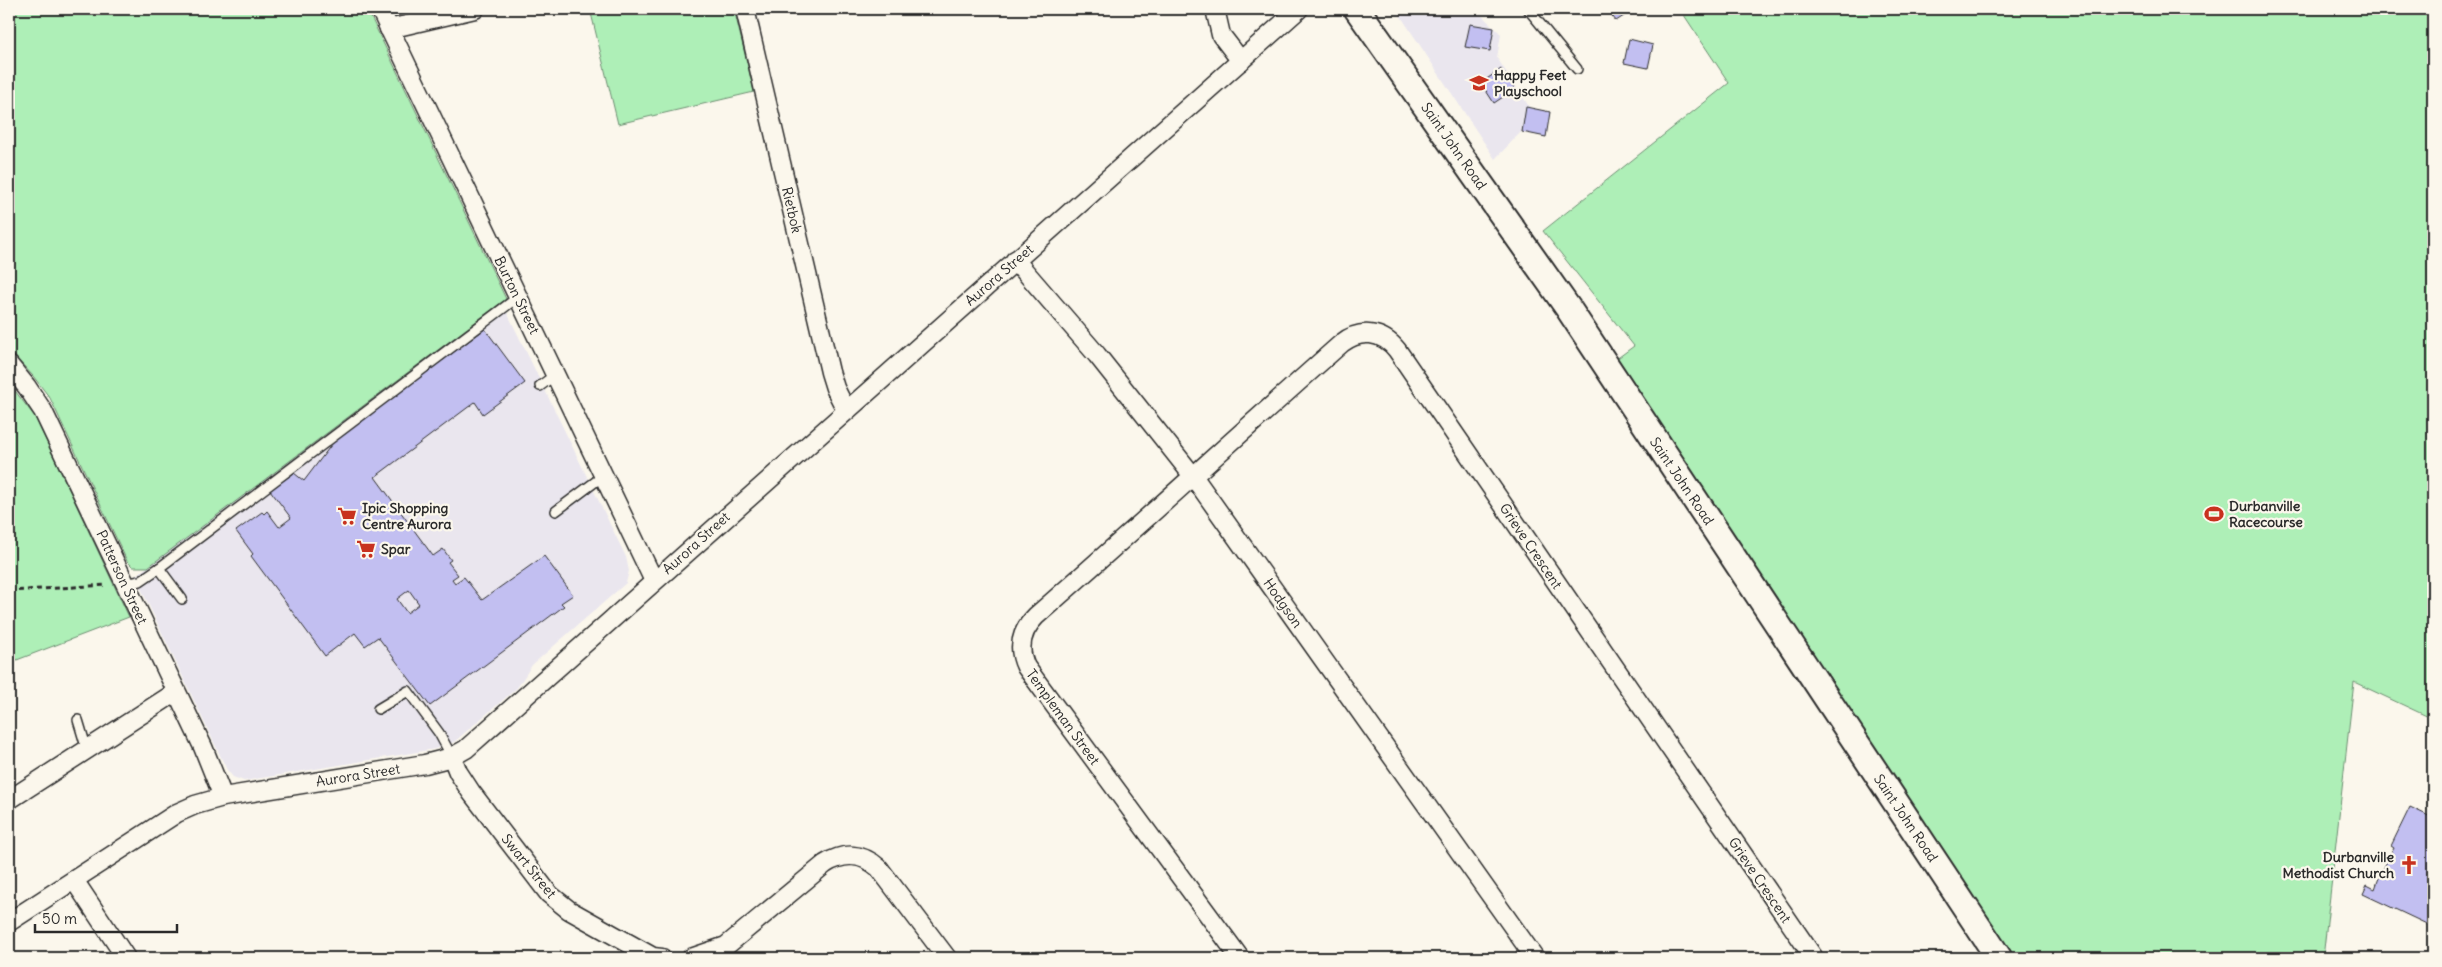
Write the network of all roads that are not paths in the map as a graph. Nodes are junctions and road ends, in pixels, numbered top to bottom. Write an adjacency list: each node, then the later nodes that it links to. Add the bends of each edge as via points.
1 (380, 9): 8 (street, Burton Street)
2 (475, 9): 8 (street)
3 (745, 9): 16 (street, Rietbok, via 830,372)
4 (1215, 9): 9 (street, via 1221,35)
5 (1299, 9): 9 (street, Aurora Street)
6 (1357, 9): 40 (main road, Saint John Road, via 1568,308)
7 (1528, 9): 10 (lane)
8 (389, 29): 12 (street, Burton Street)
9 (1241, 61): 11 (street, Aurora Street)
10 (1577, 69)
11 (1015, 260): 16 (street, Aurora Street); 18 (street, Hodgson, via 1098,355)
12 (518, 297): 14 (street, Burton Street); 20 (lane)
13 (9, 365): 22 (street, Patterson Street, via 28,386 43,411)
14 (555, 375): 15 (lane); 17 (street, Burton Street)
15 (540, 386)
16 (846, 410): 21 (street, Aurora Street)
17 (604, 476): 19 (lane); 21 (street, Burton Street)
18 (1193, 476): 37 (street, Templeman Street, via 1030,622 1022,637 1021,652 1026,667); 38 (street, Hodgson); 39 (street, Grieve Crescent, via 1350,337 1378,335 1392,344)
19 (556, 511)
20 (159, 568): 22 (lane, via 140,581); 23 (lane)
21 (654, 581): 28 (street, Aurora Street, via 495,725 466,749)
22 (125, 584): 24 (street, Patterson Street)
23 (182, 599)
24 (176, 692): 27 (street); 29 (street, Patterson Street)
25 (378, 709): 28 (lane, via 408,691)
26 (78, 720): 27 (lane)
27 (87, 750): 30 (street)
28 (452, 756): 29 (street, Aurora Street, via 425,764); 34 (street, Swart Street, via 471,792 549,894 578,915 652,957)
29 (223, 797): 31 (street, Aurora Street, via 176,813)
30 (9, 800)
31 (74, 880): 32 (street, Aurora Street); 33 (street)
32 (9, 922)
33 (126, 958)
34 (662, 958)
35 (691, 958): 36 (street, via 726,946 825,864 852,855 867,859 879,868)
36 (947, 958)
37 (1240, 958)
38 (1535, 958)
39 (1814, 958)
40 (1999, 958)

